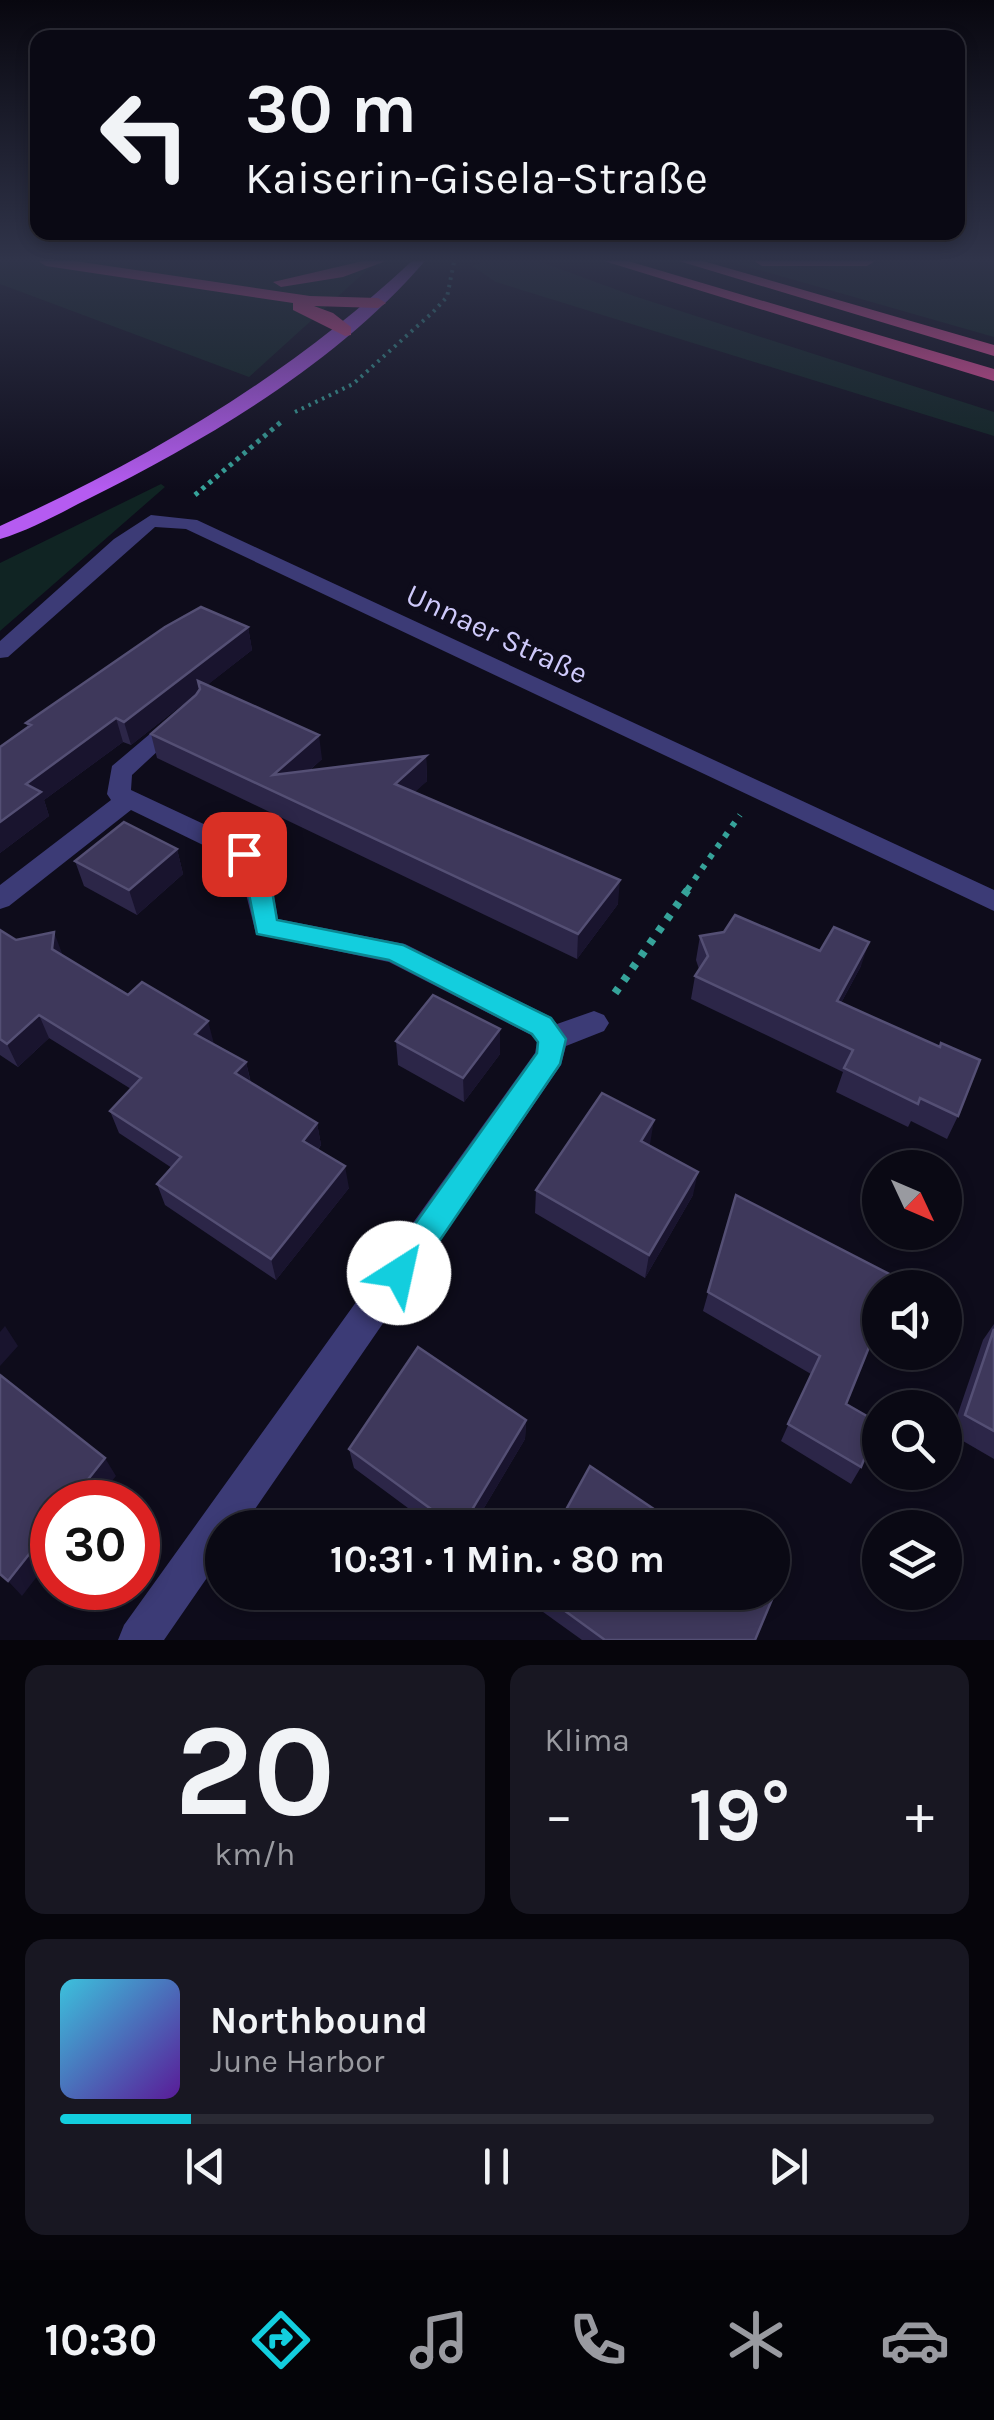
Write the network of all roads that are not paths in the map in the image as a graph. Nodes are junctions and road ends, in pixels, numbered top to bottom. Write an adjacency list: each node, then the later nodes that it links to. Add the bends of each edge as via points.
1 (337, 338): 6 (main road, via 206,428)
2 (866, 338): 5 (highway)
3 (948, 338): 4 (highway)
4 (994, 351)
5 (994, 376)
6 (0, 533)
7 (0, 652): 11 (street, Unnaer Straße, via 151,521 190,524)
8 (192, 711): 9 (street, via 120,772 119,794)
9 (129, 798): 10 (street); 13 (street, via 252,860 266,928 394,952 541,1026)
10 (0, 898)
11 (994, 902)
12 (594, 1023): 13 (street)
13 (552, 1039): 14 (street, via 550,1056)
14 (138, 1640)

